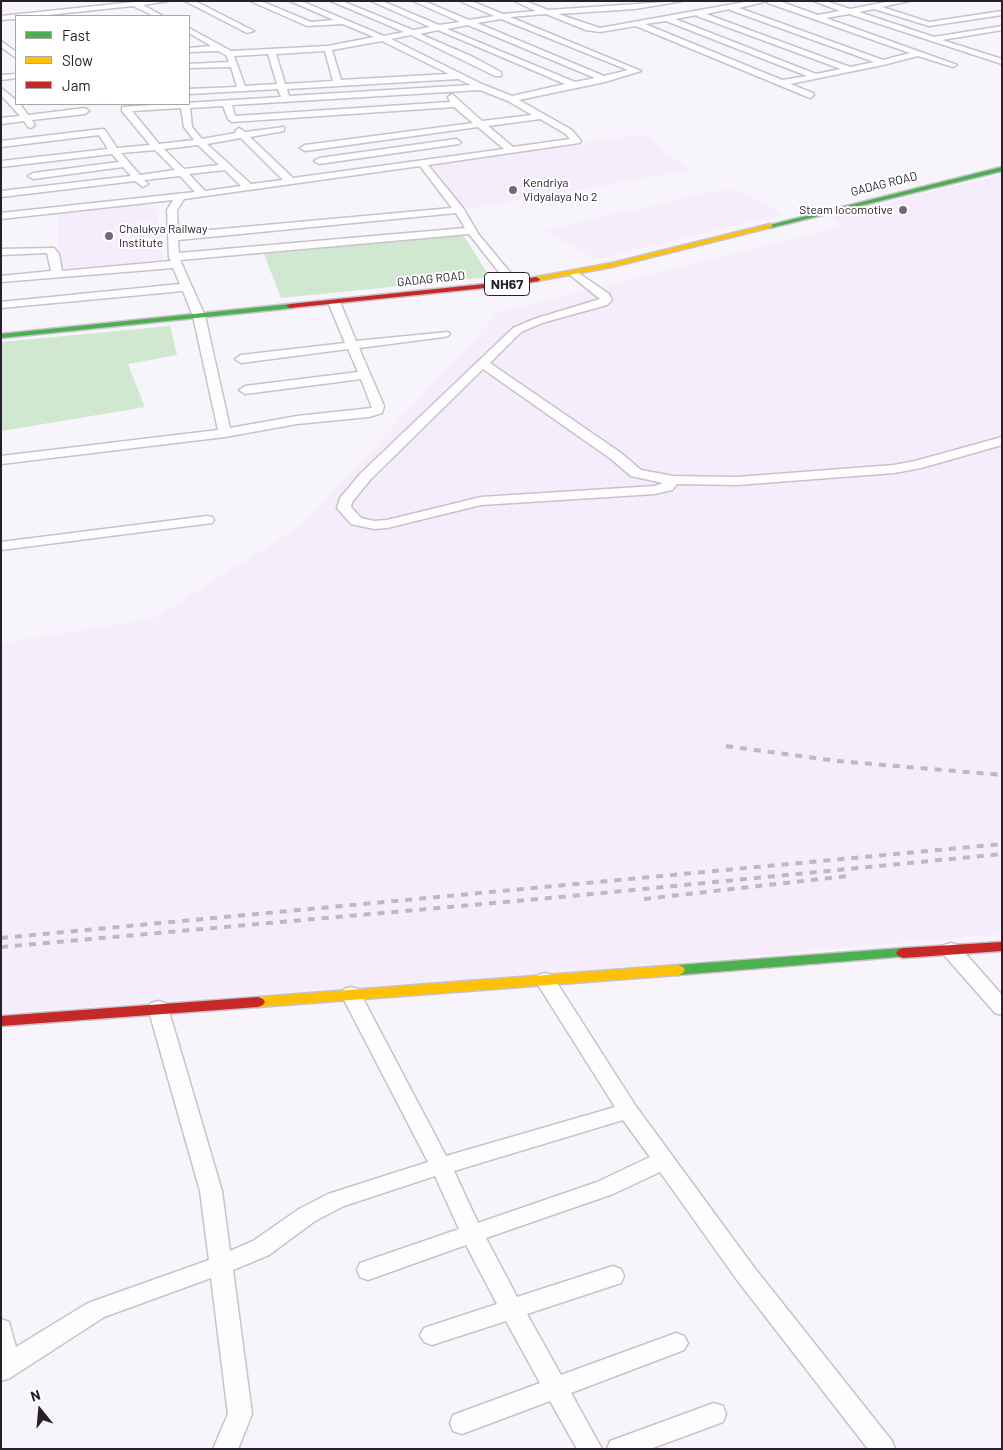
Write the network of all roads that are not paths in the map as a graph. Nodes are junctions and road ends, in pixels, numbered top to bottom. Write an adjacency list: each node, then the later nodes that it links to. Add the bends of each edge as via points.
1 (65, 1): 20 (street)
2 (164, 1): 17 (street)
3 (189, 1): 41 (street)
4 (254, 1): 34 (street, via 310,24)
5 (294, 1): 34 (street)
6 (335, 1): 42 (street)
7 (375, 1): 39 (street)
8 (417, 1): 35 (street)
9 (464, 1): 30 (street)
10 (518, 1): 22 (street)
11 (678, 1): 22 (street)
12 (764, 1): 19 (street)
13 (771, 1): 29 (street)
14 (818, 1): 21 (street)
15 (857, 1): 18 (street)
16 (901, 2): 18 (street)
17 (131, 3): 20 (street); 27 (street)
18 (874, 7): 21 (street); 31 (street, via 929,24)
19 (732, 8): 23 (street); 48 (street)
20 (82, 10): 25 (street); 26 (street)
21 (847, 11): 29 (street); 46 (street)
22 (546, 12): 30 (street); 36 (street, via 592,29)
23 (698, 13): 33 (street); 55 (street)
24 (1002, 14): 31 (street)
25 (29, 15)
26 (92, 15)
27 (157, 15)
28 (15, 16): 32 (street)
29 (817, 16): 49 (street)
30 (502, 17): 35 (street); 60 (street)
31 (980, 17): 38 (street)
32 (1, 18)
33 (668, 18): 36 (street); 45 (street)
34 (344, 22): 44 (street)
35 (469, 22): 39 (street); 64 (street)
36 (638, 24): 50 (street)
37 (924, 24): 43 (street)
38 (1002, 26): 43 (street)
39 (439, 28): 42 (street); 69 (street)
40 (190, 31): 52 (street)
41 (250, 31)
42 (413, 33): 44 (street); 71 (street)
43 (958, 35): 46 (street)
44 (385, 39): 53 (street); 76 (street)
45 (720, 40): 50 (street); 51 (street)
46 (930, 40): 49 (street); 65 (street)
47 (1, 43): 61 (street)
48 (832, 44): 55 (street); 66 (street)
49 (895, 45): 58 (street)
50 (692, 46): 57 (street)
51 (736, 46): 57 (street); 74 (street)
52 (221, 48): 54 (street); 59 (street)
53 (328, 48): 56 (street); 79 (street)
54 (190, 50)
55 (799, 50): 70 (street)
56 (271, 52): 59 (street); 81 (street)
57 (708, 52): 78 (street)
58 (918, 53): 66 (street); 68 (street)
59 (228, 54): 67 (street)
60 (596, 54): 64 (street); 77 (street, via 637,71)
61 (15, 55)
62 (15, 56): 63 (street)
63 (1, 57)
64 (562, 61): 69 (street); 77 (street)
65 (1002, 62)
66 (883, 63): 70 (street)
67 (234, 64): 73 (street); 83 (street)
68 (952, 65)
69 (530, 67): 71 (street); 80 (street)
70 (851, 70): 74 (street)
71 (506, 72): 76 (street)
72 (15, 76): 75 (street)
73 (197, 76): 83 (street); 85 (street)
74 (815, 76): 78 (street)
75 (1, 78)
76 (463, 78): 79 (street); 82 (street)
77 (606, 79): 80 (street)
78 (782, 83): 88 (street)
79 (338, 84): 81 (street)
80 (574, 86): 90 (street)
81 (282, 87): 83 (street); 89 (street)
82 (481, 87): 84 (street); 90 (street)
83 (242, 89)
84 (447, 89): 87 (street); 94 (street)
85 (190, 90)
86 (3, 92): 91 (street)
87 (405, 92): 89 (street); 100 (street)
88 (810, 95)
89 (285, 99): 92 (street)
90 (511, 99): 103 (street)
91 (15, 100)
92 (272, 100): 93 (street); 102 (street)
93 (226, 103): 98 (street); 105 (street)
94 (456, 104): 100 (street); 109 (street)
95 (15, 105): 99 (street)
96 (21, 105): 104 (street)
97 (123, 106): 98 (street); 117 (street)
98 (185, 106): 114 (street, via 188,127)
99 (1, 107)
100 (416, 107): 102 (street); 110 (street)
101 (85, 111): 107 (street)
102 (274, 115): 105 (street); 112 (street)
103 (542, 116): 109 (street); 118 (street, via 569,132 576,141)
104 (27, 118): 106 (street); 108 (street); 113 (street)
105 (232, 119): 111 (street)
106 (1, 121)
107 (80, 123): 108 (street); 108 (street); 119 (street, via 102,132)
108 (59, 125): 113 (street)
109 (482, 125): 110 (street); 118 (street)
110 (441, 130): 112 (street); 115 (street)
111 (244, 136): 112 (street); 114 (street); 133 (street)
112 (293, 138): 121 (street)
113 (40, 139): 116 (street)
114 (200, 142): 117 (street); 127 (street)
115 (456, 142): 120 (street); 121 (street)
116 (6, 143): 122 (street)
117 (157, 147): 119 (street); 129 (street)
118 (511, 150): 120 (street)
119 (114, 152): 122 (street); 125 (street)
120 (471, 156): 123 (street)
121 (319, 161): 131 (street)
122 (22, 162): 124 (street); 130 (street)
123 (422, 163): 131 (street); 141 (street)
124 (1, 164)
125 (126, 164): 130 (street); 132 (street)
126 (1002, 165): 149 (main road, GADAG ROAD / NH67, via 606,262)
127 (228, 167): 129 (street); 134 (street)
128 (1002, 169): 146 (main road, GADAG ROAD / NH67)
129 (182, 173): 132 (street); 136 (street)
130 (33, 176): 138 (street)
131 (335, 176): 133 (street)
132 (138, 178): 135 (street); 139 (street)
133 (291, 182): 134 (street)
134 (249, 188): 136 (street)
135 (100, 194): 138 (street); 138 (street); 139 (street)
136 (203, 194): 137 (street)
137 (180, 197): 139 (street); 143 (street, via 172,210)
138 (50, 199): 140 (street); 140 (street)
139 (157, 199)
140 (6, 204)
141 (459, 210): 142 (street); 143 (street)
142 (471, 230): 145 (street); 149 (street)
143 (173, 237): 145 (street)
144 (1, 252): 147 (street, via 50,250 54,254)
145 (176, 261): 147 (street); 150 (street)
146 (574, 273): 151 (main road, GADAG ROAD / NH67, via 466,289); 159 (street, via 606,300 526,324)
147 (57, 274): 148 (street)
148 (1, 279)
149 (510, 280): 153 (main road, GADAG ROAD / NH67)
150 (186, 287): 152 (street); 153 (street)
151 (334, 302): 153 (main road, GADAG ROAD / NH67); 157 (street)
152 (1, 305)
153 (199, 314): 154 (main road, GADAG ROAD / NH67); 156 (main road, GADAG ROAD / NH67); 162 (street)
154 (1, 331)
155 (444, 334): 157 (street)
156 (1, 336)
157 (351, 345): 158 (street); 160 (street)
158 (241, 359)
159 (483, 364): 165 (street, via 636,473); 165 (street, via 353,490 345,501 344,508 349,515 366,524 387,524 481,501 655,490 667,487)
160 (364, 375): 161 (street); 162 (street, via 378,406 375,412 297,420)
161 (245, 390)
162 (225, 433): 164 (street)
163 (1002, 441): 165 (street, via 894,469 737,481)
164 (1, 460)
165 (673, 480)
166 (206, 520): 167 (street)
167 (1, 546)
168 (1002, 946): 169 (main road)
169 (951, 950): 170 (main road); 173 (street)
170 (545, 980): 171 (main road); 175 (street)
171 (352, 994): 172 (main road); 177 (street)
172 (158, 1008): 174 (main road); 179 (street, via 211,1191)
173 (1002, 1008)
174 (1, 1021)
175 (628, 1111): 176 (street); 177 (street)
176 (664, 1160): 178 (street, via 605,1188); 193 (street, via 745,1273)
177 (440, 1166): 178 (street); 179 (street, via 336,1200 307,1215 261,1248)
178 (472, 1234): 180 (street); 182 (street)
179 (221, 1265): 186 (street, via 96,1310); 190 (street, via 240,1414)
180 (368, 1270)
181 (613, 1276): 182 (street)
182 (512, 1310): 184 (street); 187 (street)
183 (1, 1329): 186 (street)
184 (432, 1335)
185 (676, 1343): 187 (street)
186 (5, 1368)
187 (556, 1388): 189 (street); 191 (street)
188 (714, 1414): 192 (street)
189 (462, 1424)
190 (225, 1449)
191 (590, 1449)
192 (620, 1449)
193 (883, 1449)

